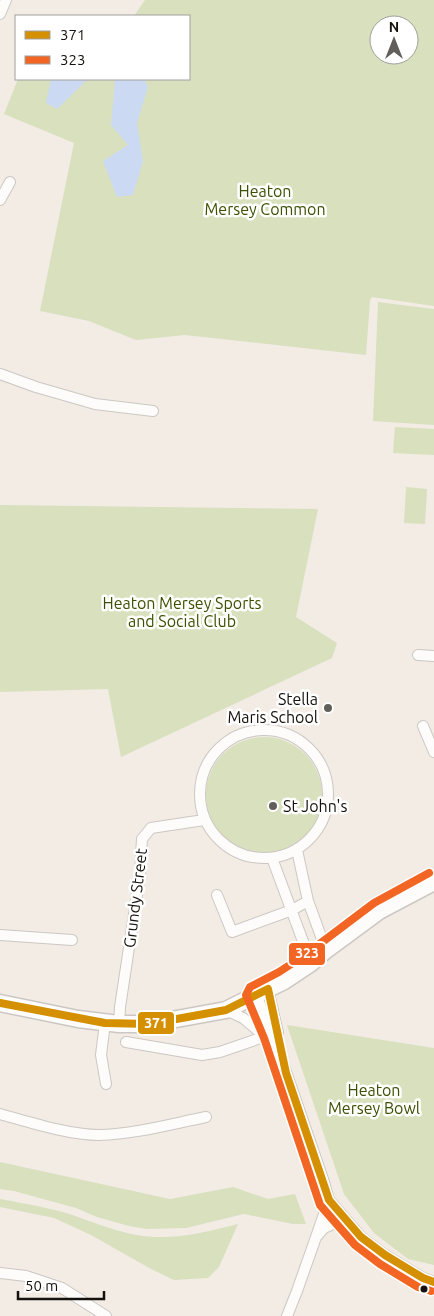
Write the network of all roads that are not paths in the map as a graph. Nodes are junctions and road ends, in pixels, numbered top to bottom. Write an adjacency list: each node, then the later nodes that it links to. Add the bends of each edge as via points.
1 (6, 0): 2 (street)
2 (0, 14)
3 (10, 182): 4 (street)
4 (0, 200)
5 (0, 374): 6 (street, via 95,404)
6 (153, 411)
7 (418, 655): 8 (street)
8 (434, 656)
9 (423, 726): 10 (street)
10 (434, 752)
11 (204, 820): 12 (street, via 199,799 201,778 210,758 225,742 243,733 264,730 285,733 303,743 317,758 326,777 328,798 324,818 313,836); 13 (street, via 215,837 232,850 251,858); 25 (street, Grundy Street, via 151,828 142,839 140,875 120,1007)
12 (297, 850): 13 (street); 16 (street)
13 (272, 858): 17 (street)
14 (434, 882): 20 (main road, via 379,911)
15 (217, 895): 17 (street, via 232,932)
16 (308, 901): 17 (street); 20 (street)
17 (292, 910): 21 (street)
18 (0, 935): 19 (street)
19 (72, 940)
20 (326, 950): 21 (main road)
21 (311, 963): 22 (main road)
22 (262, 992): 24 (main road); 26 (street)
23 (0, 1003): 25 (main road)
24 (226, 1010): 25 (main road, via 149,1024); 26 (street)
25 (112, 1024): 29 (street, Grundy Street, via 101,1055)
26 (272, 1034): 27 (street, via 202,1055); 28 (street); 28 (street)
27 (126, 1042)
28 (286, 1073): 32 (street)
29 (106, 1084)
30 (0, 1114): 31 (street, via 98,1135)
31 (206, 1116)
32 (328, 1200): 33 (street); 34 (street)
33 (345, 1219): 34 (street, via 324,1228); 36 (street, via 361,1238 385,1255)
34 (314, 1241): 38 (street)
35 (0, 1273): 37 (street, via 26,1276 62,1288)
36 (434, 1282)
37 (106, 1316)
38 (287, 1316)

